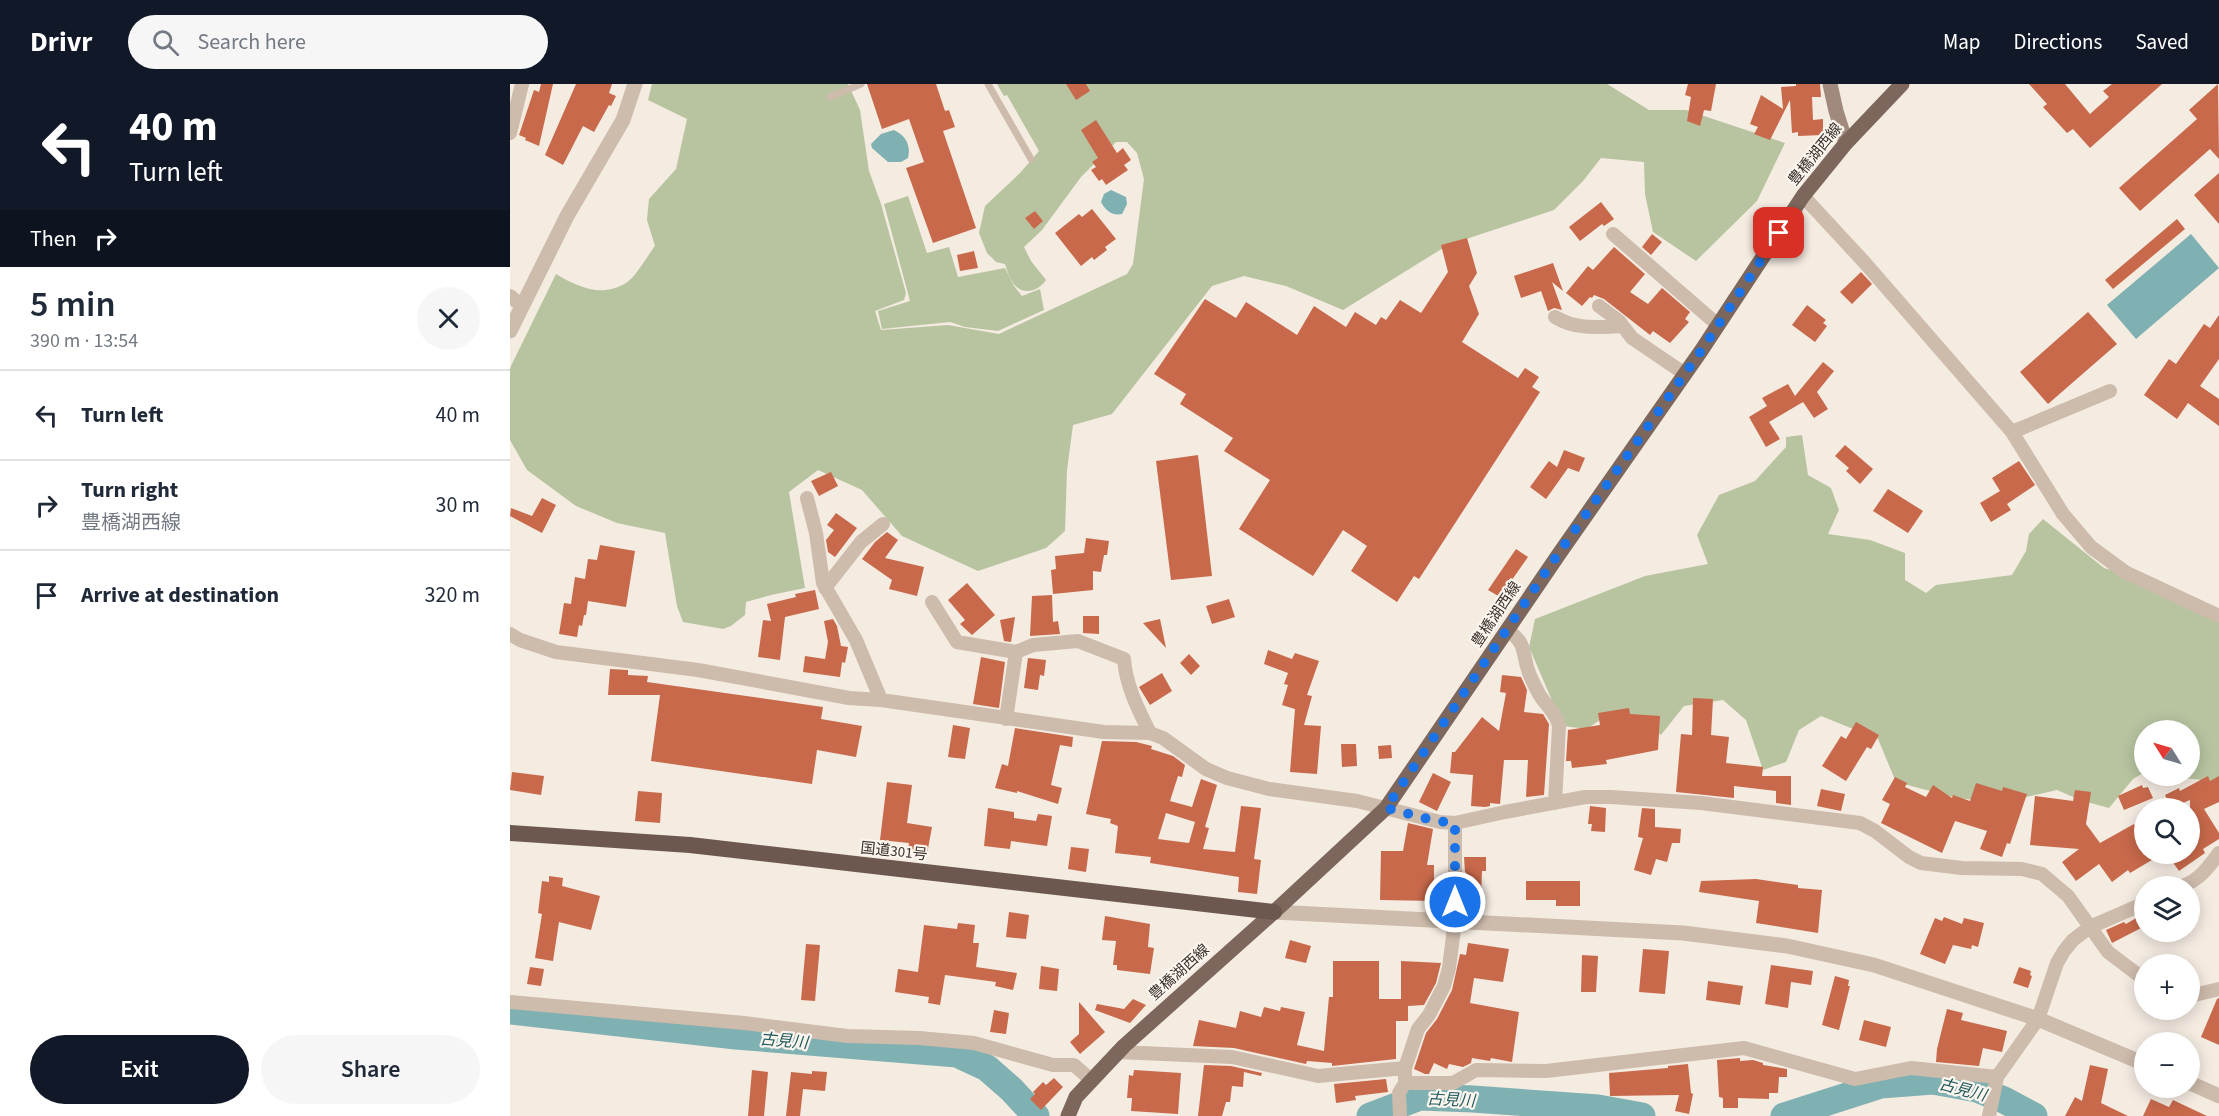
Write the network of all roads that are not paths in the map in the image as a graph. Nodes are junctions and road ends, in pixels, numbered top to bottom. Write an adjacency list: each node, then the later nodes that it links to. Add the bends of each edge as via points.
1 (522, 84): 8 (street)
2 (635, 84): 13 (street, via 623,120)
3 (861, 84): 7 (lane)
4 (988, 84): 10 (lane)
5 (1830, 84): 9 (main road)
6 (1902, 84): 9 (main road, 豊橋湖西線)
7 (830, 97)
8 (510, 131)
9 (1846, 143): 11 (main road, 豊橋湖西線)
10 (1031, 159)
11 (1803, 196): 16 (main road, 豊橋湖西線); 21 (street)
12 (1613, 234): 16 (street)
13 (516, 301): 18 (street)
14 (1599, 306): 17 (street)
15 (1555, 317): 17 (street, via 1577,327)
16 (1718, 325): 19 (main road, 豊橋湖西線)
17 (1622, 326): 19 (street, via 1632,338)
18 (510, 331)
19 (1685, 374): 27 (main road, 豊橋湖西線)
20 (2110, 391): 21 (street)
21 (2012, 432): 26 (street, via 2063,514 2091,547 2125,572)
22 (807, 498): 24 (street)
23 (883, 524): 24 (street, via 861,542)
24 (825, 588): 30 (street, via 856,640)
25 (932, 602): 29 (street, via 957,642)
26 (2219, 616)
27 (1507, 630): 33 (street, via 1523,644 1529,674 1557,718); 34 (main road, 豊橋湖西線)
28 (510, 634): 30 (street, via 556,651)
29 (1016, 652): 31 (street); 32 (street, via 1033,645 1078,641 1124,659 1125,676)
30 (881, 700): 31 (street)
31 (1006, 719): 32 (street, via 1104,732)
32 (1150, 733): 34 (street, via 1227,778)
33 (1555, 803): 35 (street); 42 (street, via 1585,797 1635,797 1860,823 1921,862 1962,868 2022,869 2042,874 2068,896)
34 (1386, 808): 35 (street); 40 (main road, 豊橋湖西線)
35 (1455, 824): 41 (street)
36 (510, 833): 40 (highway, 国道301号, via 690,845)
37 (2219, 853): 38 (street)
38 (2200, 877)
39 (2134, 908): 42 (street)
40 (1274, 912): 41 (street); 48 (main road, 豊橋湖西線)
41 (1455, 921): 47 (street, via 1683,933 1787,946 1874,965); 50 (street, via 1444,986 1418,1029)
42 (2090, 927): 43 (street, via 2108,952); 47 (street, via 2073,940 2057,963)
43 (2134, 972)
44 (2219, 988): 45 (street)
45 (2200, 993)
46 (510, 1002): 52 (street, via 847,1036 974,1043 1053,1065 1074,1065)
47 (2038, 1019): 49 (street); 51 (street)
48 (1118, 1052): 50 (street, via 1233,1057 1318,1076); 52 (main road, 豊橋湖西線)
49 (2134, 1059)
50 (1405, 1068): 53 (street)
51 (1997, 1077): 53 (street, via 1911,1068 1855,1079 1744,1048 1545,1071 1476,1070 1453,1083); 56 (street)
52 (1090, 1079): 57 (main road, 豊橋湖西線)
53 (1405, 1083): 58 (street, via 1399,1093)
54 (2200, 1087): 55 (street)
55 (2219, 1095)
56 (1989, 1114)
57 (1068, 1116)
58 (1400, 1116)

